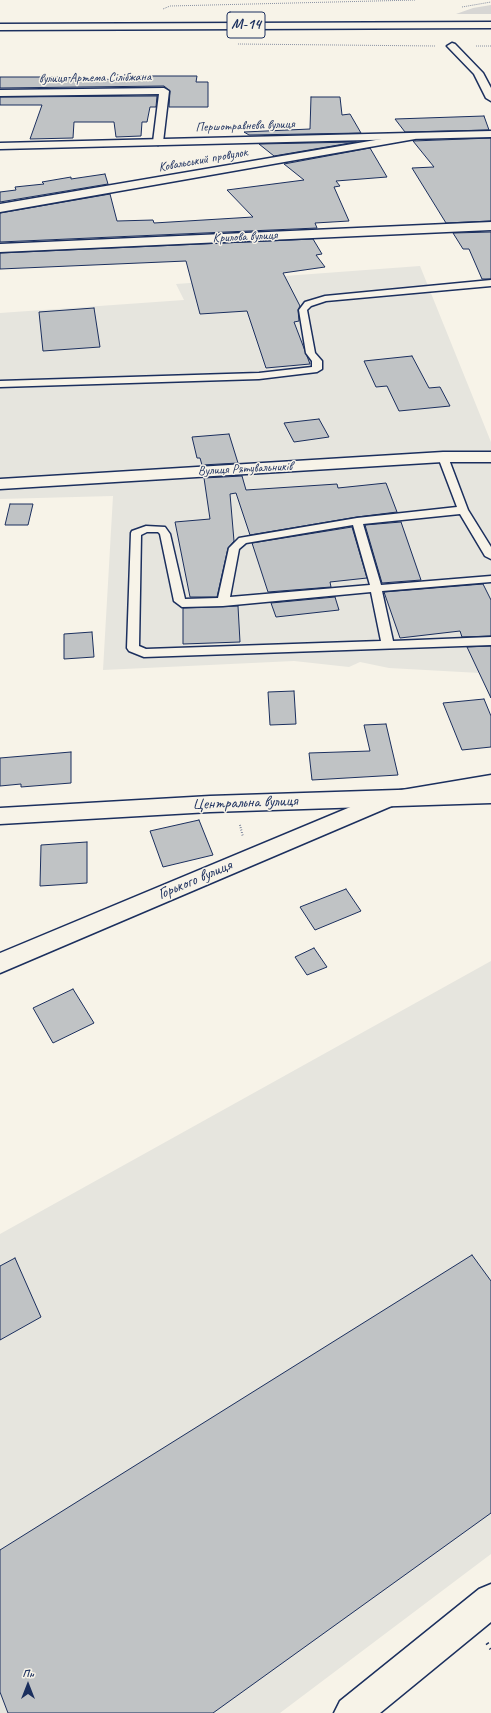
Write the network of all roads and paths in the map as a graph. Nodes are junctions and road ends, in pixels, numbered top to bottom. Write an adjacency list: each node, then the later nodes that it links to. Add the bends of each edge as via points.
1 (399, 0): 2 (path); 3 (path, via 170,6)
2 (416, 0)
3 (159, 10)
4 (491, 20): 5 (main road)
5 (401, 24): 6 (main road, М-14); 7 (main road, М-14)
6 (491, 25)
7 (0, 26)
8 (0, 32): 9 (main road, М-14)
9 (491, 32)
10 (236, 44): 11 (path)
11 (452, 46): 12 (path); 14 (main road, via 478,73)
12 (491, 46)
13 (0, 93): 17 (main road, вулиця Артема Сілібжана, via 164,91)
14 (491, 98)
15 (491, 134): 16 (main road, Першотравнева вулиця)
16 (411, 138): 17 (main road, Першотравнева вулиця); 19 (main road, Ковальський провулок)
17 (158, 142): 18 (main road, Першотравнева вулиця)
18 (0, 146)
19 (0, 208)
20 (491, 226): 21 (main road, Крилова вулиця)
21 (0, 248)
22 (491, 283): 23 (lane, via 325,299 308,304 302,310 317,369 259,376)
23 (0, 384)
24 (443, 457): 25 (main road, Вулиця Рятувальників); 26 (main road, Вулиця Рятувальників); 27 (lane)
25 (491, 457)
26 (0, 484)
27 (463, 510): 28 (lane); 29 (lane)
28 (357, 521): 31 (lane); 32 (lane, via 243,540 234,548)
29 (491, 556)
30 (491, 580): 31 (lane)
31 (376, 588): 32 (lane); 34 (lane)
32 (223, 602): 34 (lane, via 186,604 180,601 165,534 161,529 146,529 136,533 133,648 144,653)
33 (491, 641): 34 (lane)
34 (388, 645)
35 (491, 783): 37 (main road)
36 (491, 796): 37 (main road, Центральна вулиця)
37 (391, 798): 38 (main road, Центральна вулиця, via 210,804); 39 (main road, Горького вулиця)
38 (0, 816)
39 (0, 963)
40 (491, 1601): 41 (main road)
41 (352, 1713)

